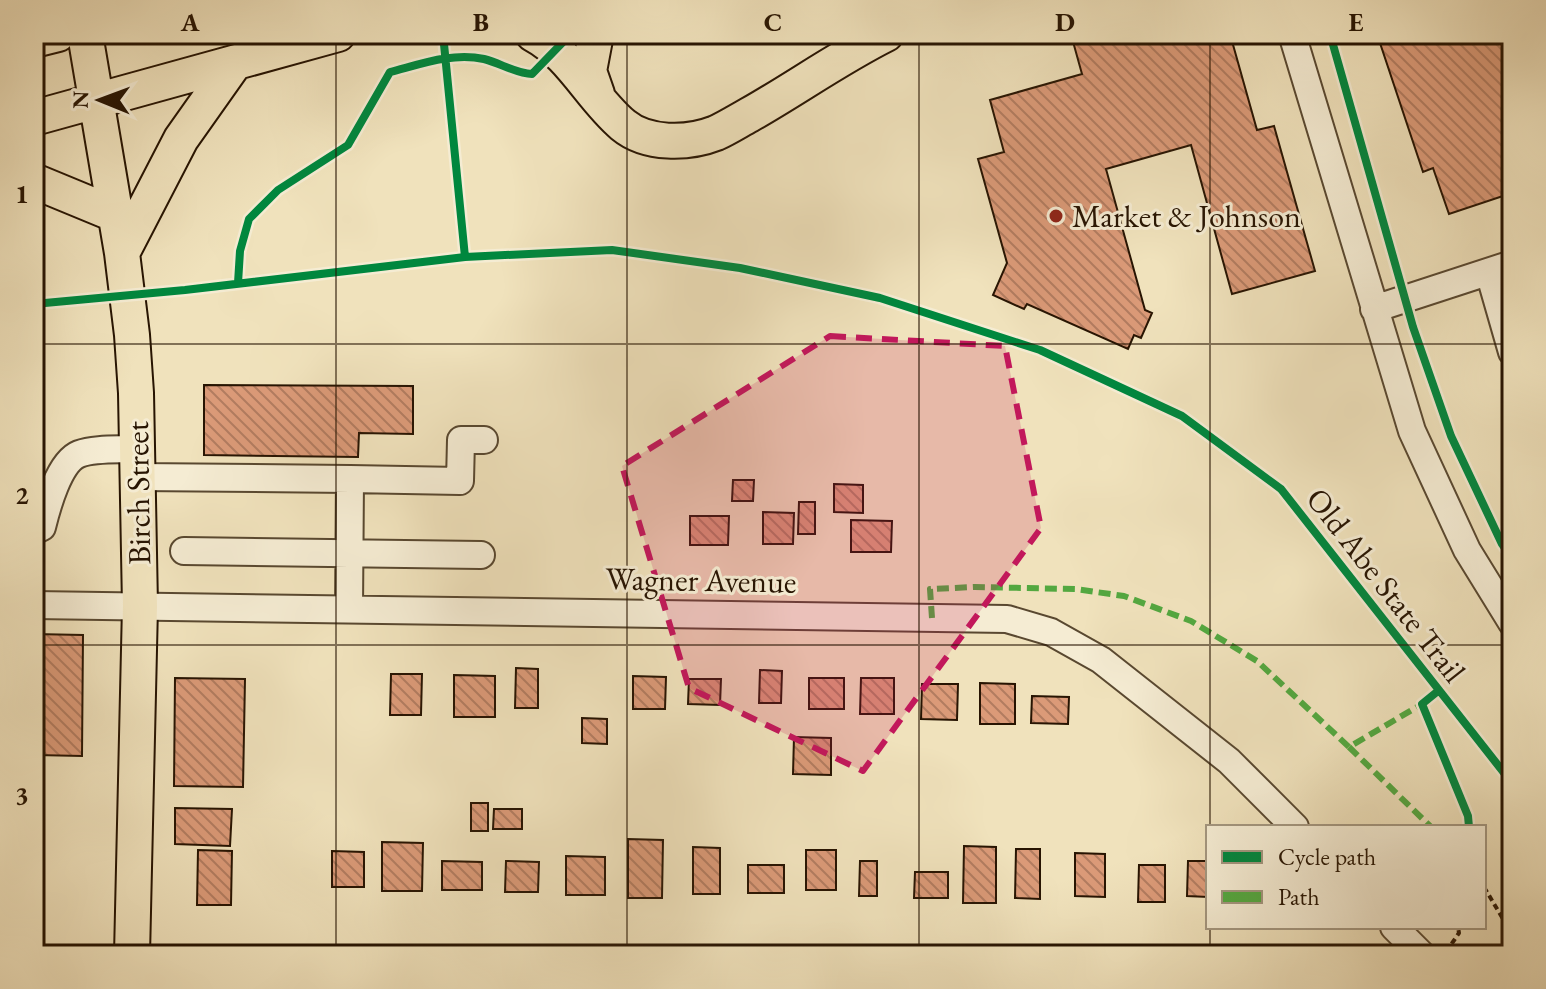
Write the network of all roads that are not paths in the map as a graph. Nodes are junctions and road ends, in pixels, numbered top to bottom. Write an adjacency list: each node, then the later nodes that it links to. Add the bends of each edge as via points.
1 (58, 34): 7 (main road)
2 (85, 34): 11 (main road, Birch Street)
3 (338, 34): 9 (main road)
4 (596, 34): 10 (main road, via 589,71)
5 (886, 34): 10 (main road, via 715,134 667,141 645,137 625,127)
6 (1292, 34): 17 (street)
7 (34, 40)
8 (545, 42): 10 (main road)
9 (234, 64): 11 (main road); 15 (main road, via 181,139)
10 (597, 94)
11 (96, 101): 12 (main road); 14 (main road, Birch Street)
12 (34, 118)
13 (34, 181): 14 (main road)
14 (114, 214): 15 (main road, Birch Street)
15 (122, 253): 20 (main road, Birch Street, via 132,335)
16 (1500, 268): 17 (street); 18 (street)
17 (1374, 309): 29 (street, via 1412,431 1467,550)
18 (1510, 341)
19 (484, 440): 21 (street, via 461,440 460,481)
20 (137, 463): 21 (street); 22 (street, via 78,455 66,464 42,527); 27 (main road, Birch Street)
21 (350, 479): 24 (street)
22 (34, 531)
23 (184, 551): 24 (street)
24 (349, 553): 25 (street); 28 (street)
25 (481, 555)
26 (34, 605): 27 (street, Wagner Avenue)
27 (140, 606): 28 (street, Wagner Avenue); 32 (main road, Birch Street)
28 (349, 609): 30 (street, Wagner Avenue, via 1007,619 1051,632 1101,660 1229,761)
29 (1512, 623)
30 (1293, 825)
31 (1396, 929): 33 (street)
32 (132, 955)
33 (1422, 955)

